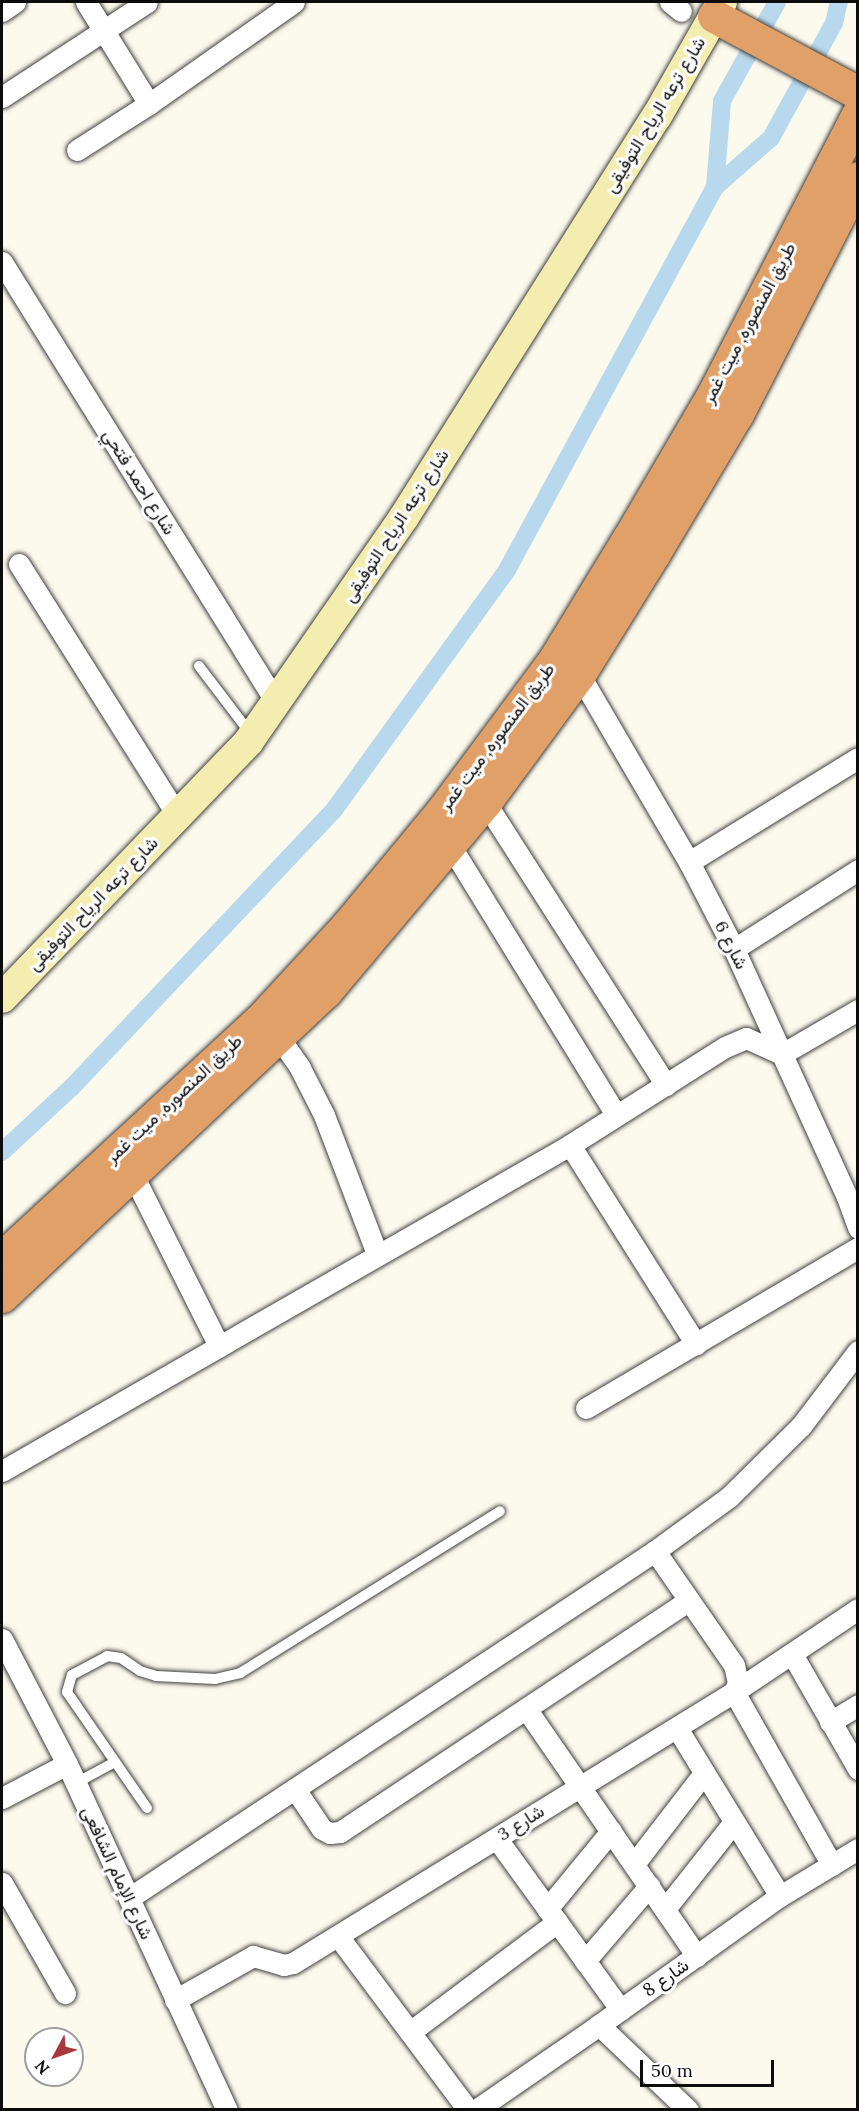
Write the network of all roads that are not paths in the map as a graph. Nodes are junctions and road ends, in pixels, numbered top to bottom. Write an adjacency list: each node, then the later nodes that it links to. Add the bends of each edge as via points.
1 (15, 2): 5 (street)
2 (86, 2): 7 (street)
3 (147, 2): 7 (street)
4 (294, 2): 10 (street)
5 (2, 11)
6 (724, 16): 8 (highway); 18 (main road, شارع ترعه الرياح التوفيقى, via 404,517)
7 (105, 32): 9 (street); 10 (street)
8 (844, 86)
9 (2, 97)
10 (149, 104): 12 (street)
11 (858, 114): 17 (highway, طريق المنصوره, ميت غمر)
12 (77, 150)
13 (856, 185): 17 (highway, طريق المنصوره, ميت غمر, via 737,414)
14 (2, 262): 18 (street, شارع احمد فتحي)
15 (19, 564): 22 (street)
16 (200, 666): 19 (lane)
17 (567, 667): 21 (highway, طريق المنصوره, ميت غمر); 24 (street, شارع 6); 39 (highway, طريق المنصوره, ميت غمر, via 304,974)
18 (276, 702): 19 (main road, شارع ترعه الرياح التوفيقى)
19 (252, 736): 22 (main road, شارع ترعه الرياح التوفيقى)
20 (858, 758): 24 (street)
21 (485, 802): 23 (highway, طريق المنصوره, ميت غمر); 31 (street)
22 (178, 816): 27 (main road, شارع ترعه الرياح التوفيقى)
23 (450, 845): 29 (highway, طريق المنصوره, ميت غمر, via 362,951); 32 (street)
24 (689, 862): 26 (street, شارع 6)
25 (858, 870): 26 (street)
26 (734, 949): 30 (street, شارع 6)
27 (2, 998)
28 (858, 1010): 30 (street)
29 (279, 1036): 34 (highway, طريق المنصوره, ميت غمر); 38 (street, via 324,1115)
30 (782, 1054): 31 (street, via 746,1038); 35 (street, شارع 6)
31 (666, 1085): 32 (street)
32 (616, 1115): 33 (street)
33 (570, 1144): 38 (street); 41 (street)
34 (132, 1173): 40 (highway, طريق المنصوره, ميت غمر); 42 (street)
35 (852, 1193): 36 (street, شارع 6)
36 (858, 1228)
37 (858, 1248): 41 (street)
38 (377, 1254): 42 (street)
39 (2, 1258)
40 (2, 1296)
41 (696, 1344): 44 (street)
42 (219, 1346): 45 (street)
43 (858, 1351): 47 (street, via 801,1426 729,1497)
44 (586, 1408)
45 (2, 1471)
46 (500, 1511): 57 (lane, via 240,1673 215,1679 156,1676 114,1656 100,1658 77,1671 69,1680 67,1692)
47 (655, 1551): 48 (street); 62 (street)
48 (688, 1601): 52 (street, via 734,1665 738,1683); 54 (street)
49 (858, 1609): 51 (street, شارع 3)
50 (4, 1649): 60 (street, شارع الإمام الشافعى)
51 (792, 1654): 52 (street, شارع 3); 55 (street)
52 (734, 1692): 56 (street, شارع 3); 70 (street)
53 (858, 1705): 55 (street)
54 (527, 1710): 61 (street); 62 (street, via 340,1832 322,1829)
55 (830, 1722): 58 (street)
56 (676, 1728): 59 (street); 61 (street, شارع 3)
57 (115, 1762): 60 (lane); 64 (lane)
58 (858, 1768)
59 (704, 1773): 65 (street); 69 (street)
60 (71, 1774): 63 (street); 74 (street, شارع الإمام الشافعى)
61 (580, 1787): 66 (street); 67 (street, شارع 3)
62 (295, 1789): 74 (street)
63 (2, 1798)
64 (147, 1808)
65 (734, 1821): 73 (street); 75 (street)
66 (611, 1831): 69 (street); 76 (street)
67 (497, 1839): 76 (street); 77 (street, شارع 3)
68 (858, 1849): 70 (street, شارع 8)
69 (634, 1864): 72 (street)
70 (831, 1864): 73 (street, شارع 8)
71 (2, 1883): 80 (street)
72 (649, 1886): 75 (street); 79 (street)
73 (780, 1896): 78 (street, شارع 8)
74 (129, 1898): 81 (street, شارع الإمام الشافعى)
75 (665, 1909): 78 (street)
76 (552, 1916): 79 (street); 84 (street)
77 (338, 1936): 81 (street, شارع 3, via 293,1963 284,1965 253,1956); 84 (street)
78 (697, 1956): 82 (street, شارع 8)
79 (585, 1961): 82 (street)
80 (65, 1992)
81 (175, 2000): 85 (street, شارع الإمام الشافعى)
82 (621, 2010): 83 (street, شارع 8)
83 (599, 2025): 87 (street, شارع 8); 88 (street)
84 (410, 2032): 86 (street)
85 (227, 2109)
86 (468, 2109)
87 (476, 2109)
88 (688, 2109)

